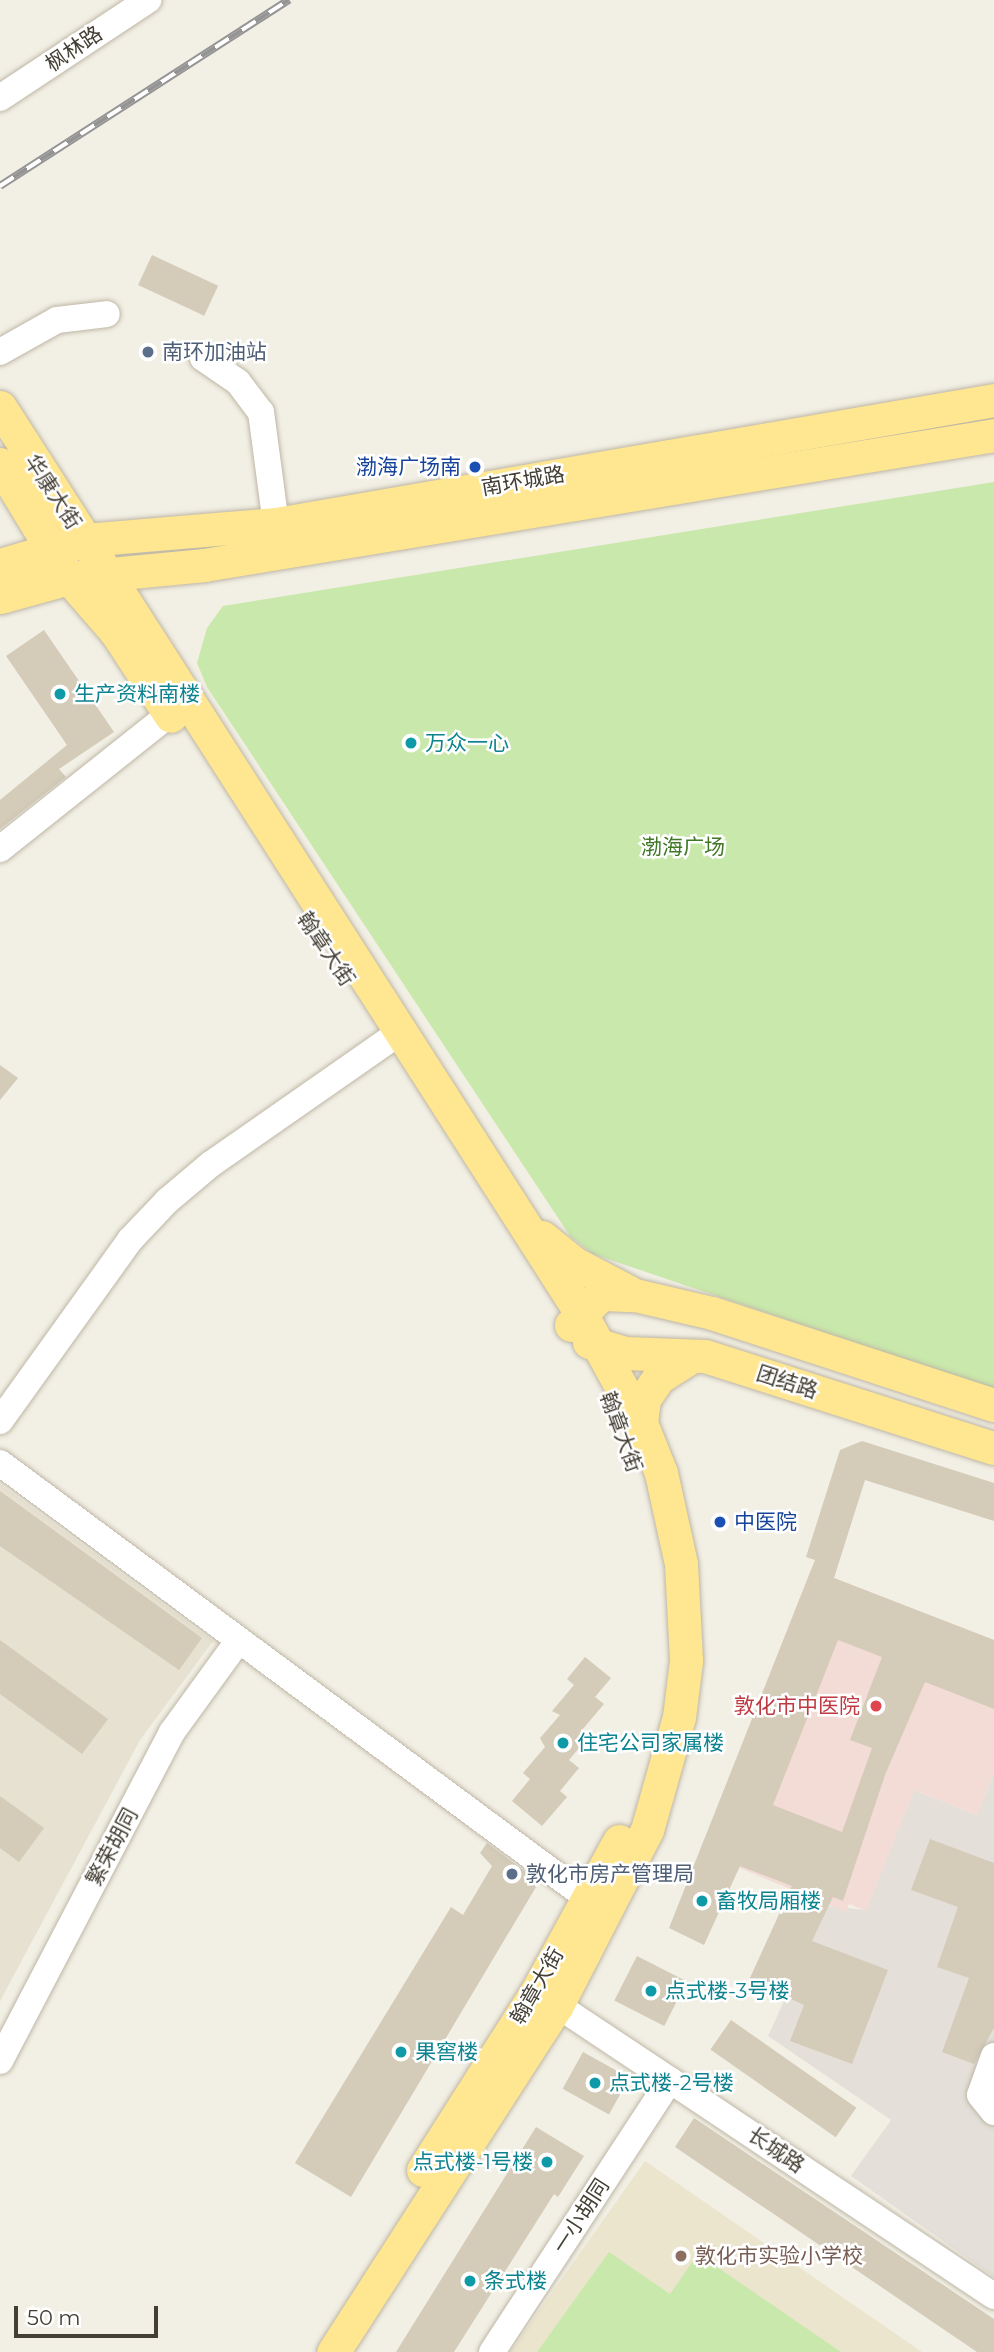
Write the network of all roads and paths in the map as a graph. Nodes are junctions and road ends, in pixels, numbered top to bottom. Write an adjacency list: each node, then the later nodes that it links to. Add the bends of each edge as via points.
1 (148, 0): 2 (street, 枫林路)
2 (0, 98)
3 (107, 314): 4 (street, via 57,320)
4 (0, 352)
5 (203, 358): 10 (street, via 238,382 261,412)
6 (994, 400): 10 (main road, 南环城路)
7 (0, 407): 11 (main road, 华康大街)
8 (994, 435): 14 (main road, 南环城路, via 204,565)
9 (0, 464): 12 (main road, 华康大街)
10 (276, 524): 11 (main road, 南环城路)
11 (85, 540): 12 (main road, 南环城路); 14 (main road, 华康大街)
12 (50, 550): 13 (main road, 南环城路); 15 (main road, 华康大街)
13 (0, 565)
14 (106, 572): 15 (main road, 南环城路); 20 (main road, 翰章大街)
15 (69, 578): 16 (main road, 南环城路); 17 (main road, 翰章大街, via 116,632)
16 (0, 597)
17 (170, 714): 18 (street); 19 (main road, 翰章大街)
18 (0, 849)
19 (387, 1041): 22 (main road, 翰章大街); 25 (street, via 211,1164 167,1201 130,1240)
20 (522, 1221): 21 (main road, via 574,1263); 22 (main road, 翰章大街)
21 (635, 1295): 22 (main road, via 601,1294); 24 (main road, 团结路, via 715,1314)
22 (583, 1330): 23 (main road, 团结路); 26 (main road, 翰章大街); 30 (main road, 翰章大街, via 626,1435 648,1513 664,1612 658,1712 647,1764 631,1816)
23 (692, 1356): 26 (main road, via 658,1378 644,1399); 27 (main road, 团结路)
24 (994, 1405)
25 (0, 1421)
26 (641, 1423): 31 (main road, 翰章大街, via 661,1473 681,1564 686,1661 679,1717 647,1830)
27 (994, 1448)
28 (0, 1463): 29 (street)
29 (238, 1640): 30 (street); 33 (street, 繁荣胡同, via 172,1732)
30 (586, 1897): 37 (main road, 翰章大街, via 537,1991)
31 (558, 2005): 34 (street, 长城路); 38 (main road, 翰章大街)
32 (994, 2056): 35 (street, via 980,2095)
33 (0, 2061)
34 (670, 2080): 36 (street, 长城路); 39 (street, 一小胡同)
35 (994, 2112)
36 (994, 2295)
37 (308, 2352)
38 (333, 2352)
39 (492, 2352)

